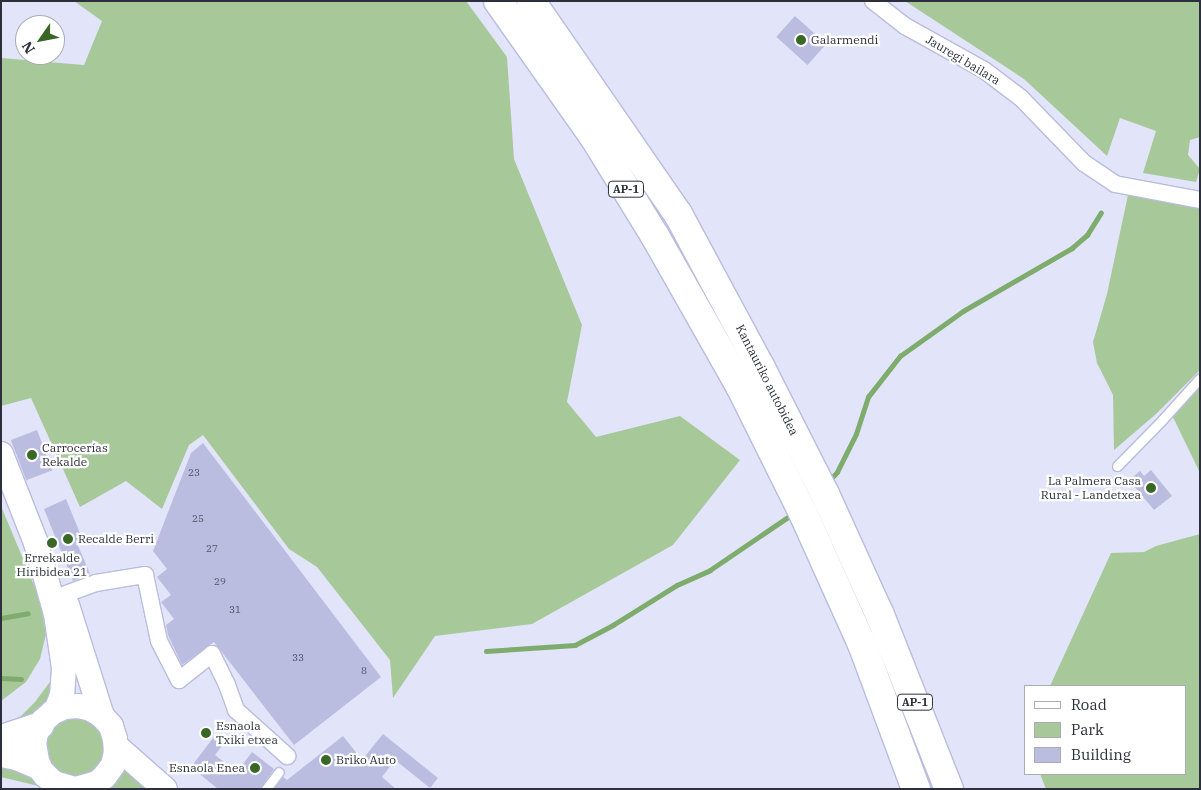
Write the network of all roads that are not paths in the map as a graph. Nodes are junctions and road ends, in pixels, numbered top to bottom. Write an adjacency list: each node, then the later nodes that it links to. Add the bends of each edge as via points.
1 (498, 1): 21 (highway, AP-1, via 594,137 740,386 803,514 852,624)
2 (531, 1): 22 (highway, Kantauriko autobidea / AP-1, via 678,214 761,368 825,494 880,615)
3 (873, 1): 4 (street, Jauregi bailara, via 905,26 984,70 1021,98 1084,163 1115,184)
4 (1200, 200)
5 (1200, 378): 7 (lane)
6 (1, 454): 8 (main road)
7 (1117, 466)
8 (36, 543): 9 (main road); 11 (main road, via 62,646 63,688)
9 (63, 595): 10 (main road); 15 (street, via 96,583 145,575 159,641 179,680 212,654 236,710)
10 (102, 716): 11 (main road, via 78,706); 13 (main road, via 111,726)
11 (48, 718): 12 (main road); 16 (main road, via 34,744)
12 (1, 738)
13 (116, 746): 18 (main road, via 113,765 105,776); 19 (main road)
14 (1, 754): 16 (main road)
15 (288, 756)
16 (38, 766): 18 (main road, via 54,782)
17 (279, 772): 20 (lane)
18 (81, 788)
19 (165, 789)
20 (266, 789)
21 (916, 789)
22 (950, 789)

